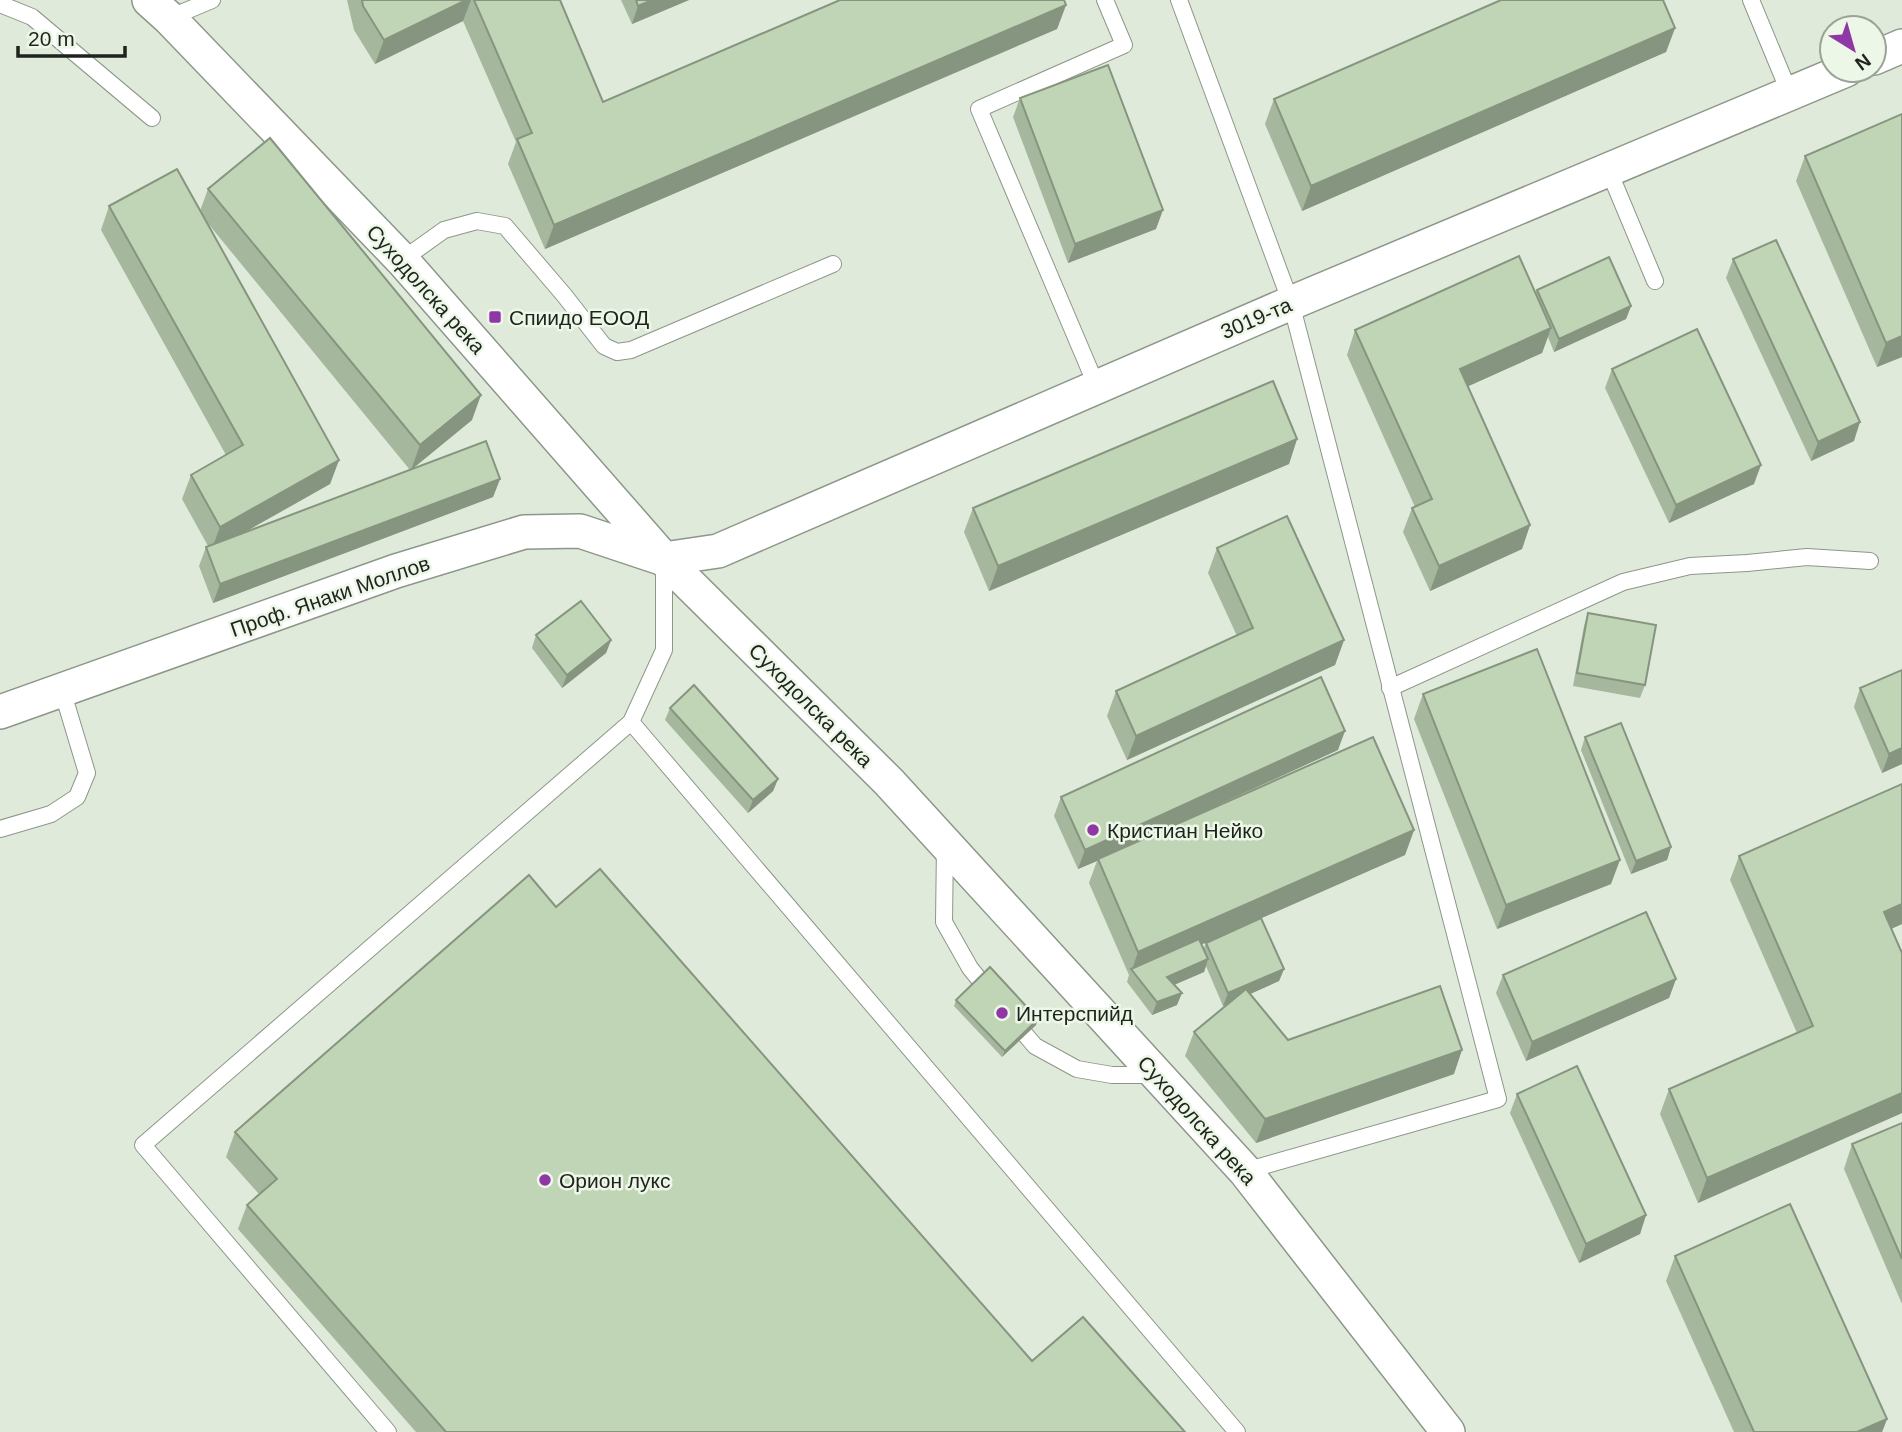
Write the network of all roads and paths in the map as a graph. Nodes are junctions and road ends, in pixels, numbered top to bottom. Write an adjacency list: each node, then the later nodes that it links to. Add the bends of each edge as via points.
1 (212, 0): 6 (lane)
2 (1105, 0): 15 (lane, via 1124,45 979,108)
3 (1179, 0): 14 (lane)
4 (1751, 0): 8 (lane)
5 (0, 4): 9 (lane, via 32,17)
6 (159, 9): 11 (street, Суходолска река)
7 (1818, 82): 8 (street, 3019-та)
8 (1790, 94): 10 (street, 3019-та)
9 (152, 118)
10 (1609, 171): 13 (lane); 14 (street, 3019-та)
11 (402, 260): 12 (lane, via 444,230 477,221 505,226 604,346 617,352); 16 (street, Суходолска река)
12 (833, 264)
13 (1655, 281)
14 (1291, 303): 15 (street, 3019-та); 18 (lane)
15 (1097, 387): 16 (street, 3019-та, via 718,551)
16 (664, 559): 19 (street, Проф. Янаки Моллов, via 580,531 524,531 396,571); 21 (lane, via 664,650); 23 (street, Суходолска река)
17 (1870, 561): 18 (lane, via 1807,557 1690,566 1623,582)
18 (1391, 688): 25 (lane, via 1498,1098)
19 (62, 690): 20 (street, Проф. Янаки Моллов); 22 (lane, via 87,773 76,797 51,814)
20 (0, 712)
21 (631, 722): 26 (lane, via 143,1145); 27 (lane)
22 (0, 829)
23 (945, 843): 24 (street, Суходолска река); 24 (lane, via 944,922 970,968 1035,1046 1077,1069 1112,1075)
24 (1156, 1074): 25 (street, Суходолска река)
25 (1245, 1171): 28 (street, Суходолска река)
26 (388, 1432)
27 (1237, 1432)
28 (1448, 1432)

